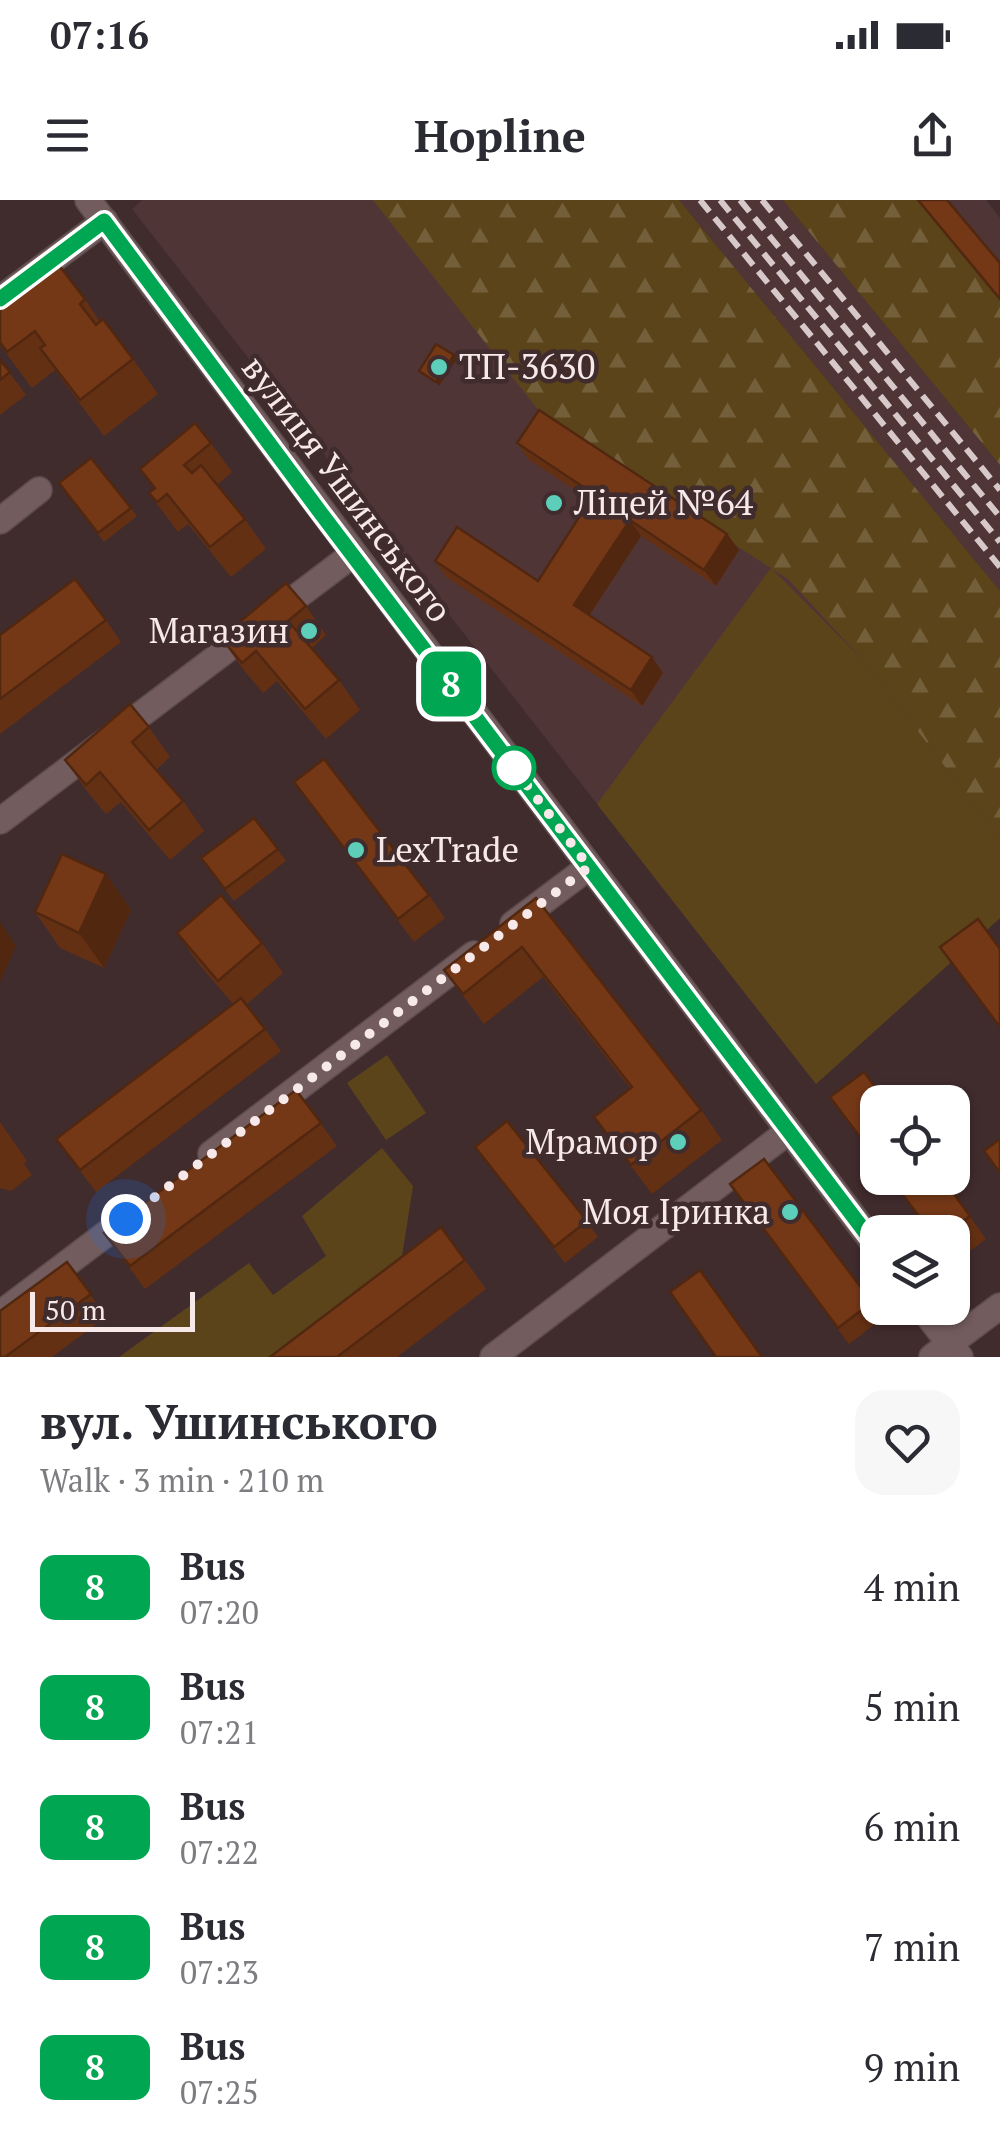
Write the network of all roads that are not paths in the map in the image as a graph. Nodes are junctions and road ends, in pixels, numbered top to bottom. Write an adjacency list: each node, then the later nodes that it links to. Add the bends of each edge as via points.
1 (88, 200): 2 (street, вулиця Ушинського)
2 (104, 221): 3 (street); 6 (street, вулиця Ушинського)
3 (0, 298)
4 (39, 490): 5 (street)
5 (0, 521)
6 (352, 555): 7 (street); 8 (street, вулиця Ушинського)
7 (0, 821)
8 (589, 867): 9 (street, вулиця Ушинського); 10 (street)
9 (788, 1131): 12 (street, вулиця Ушинського); 17 (street)
10 (187, 1172)
11 (156, 1196): 14 (street)
12 (860, 1225)
13 (1000, 1306): 16 (street)
14 (0, 1314)
15 (931, 1325): 16 (street)
16 (947, 1353)
17 (493, 1357)

